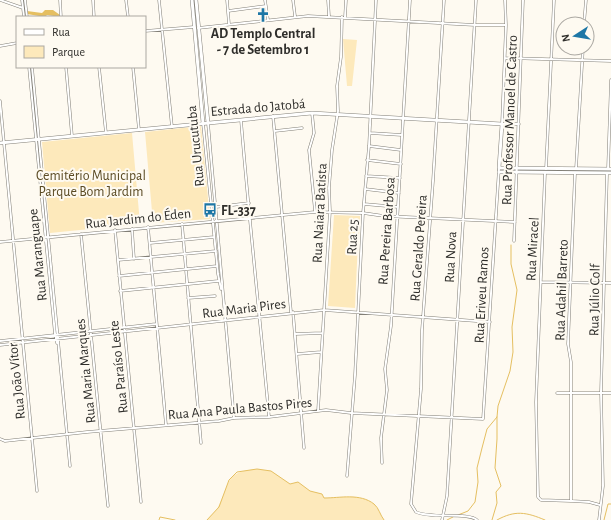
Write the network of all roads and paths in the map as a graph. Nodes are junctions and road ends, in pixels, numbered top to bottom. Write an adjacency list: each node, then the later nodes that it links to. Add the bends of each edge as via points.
1 (0, 0): 23 (street)
2 (24, 0): 23 (street); 26 (street)
3 (60, 0): 28 (street)
4 (93, 0): 25 (street)
5 (126, 0): 29 (street)
6 (160, 0): 42 (street)
7 (192, 0): 41 (street, Rua Urucutuba)
8 (196, 0): 41 (street, Rua Urucutuba)
9 (227, 0): 24 (street)
10 (265, 0): 22 (street)
11 (293, 0): 30 (street)
12 (328, 0): 31 (street)
13 (346, 0): 33 (street, Rua Naiara Batista)
14 (376, 0): 34 (street, Rua 25)
15 (410, 0): 36 (street, Rua Pereira Barbosa)
16 (444, 0): 37 (street, Rua Geraldo Pereira)
17 (476, 0): 39 (street, Rua Nova)
18 (504, 0): 40 (street, Rua Eriveu Ramos)
19 (523, 0): 48 (street, Rua Professor Manoel de Castro)
20 (554, 0): 49 (street, Rua Miracel)
21 (586, 0): 32 (street)
22 (266, 6): 24 (street); 35 (street)
23 (23, 8): 27 (street)
24 (228, 11): 38 (street)
25 (93, 15)
26 (25, 16)
27 (25, 16)
28 (61, 16)
29 (128, 16)
30 (295, 16): 31 (street); 35 (street)
31 (329, 16): 33 (street)
32 (585, 16)
33 (344, 17): 34 (street); 60 (street, Rua Naiara Batista, via 337,86)
34 (375, 19): 36 (street); 62 (street, Rua 25)
35 (268, 20): 38 (street)
36 (409, 20): 37 (street); 63 (street, Rua Pereira Barbosa)
37 (442, 23): 39 (street); 65 (street, Rua Geraldo Pereira)
38 (229, 24): 41 (street)
39 (475, 25): 40 (street); 68 (street, Rua Nova)
40 (506, 25): 47 (street, Rua Eriveu Ramos)
41 (196, 27): 42 (street); 66 (street, Rua Urucutuba); 67 (street, Rua Urucutuba)
42 (162, 30): 43 (street); 71 (street)
43 (146, 31)
44 (16, 43): 45 (street)
45 (0, 46)
46 (582, 56): 50 (street, Rua Adahil Barreto)
47 (505, 58): 48 (street); 69 (street, Rua Eriveu Ramos)
48 (520, 58): 49 (street); 70 (street, Rua Professor Manoel de Castro)
49 (551, 59): 50 (street); 87 (street, Rua Miracel)
50 (582, 61): 51 (street); 88 (street, Rua Adahil Barreto)
51 (611, 61)
52 (29, 68): 79 (street, Rua Maranguape)
53 (32, 68): 79 (street, Rua Maranguape)
54 (66, 68): 78 (street)
55 (99, 68): 76 (street)
56 (133, 68): 73 (street)
57 (611, 80): 89 (street, Rua Júlio Colf)
58 (0, 101): 80 (street, Rua João Vítor)
59 (312, 113): 60 (street, Estrada do Jatobá); 61 (street, Estrada do Jatobá); 99 (street, via 314,133 309,150)
60 (338, 114): 62 (street, Estrada do Jatobá); 98 (street, Rua Naiara Batista, via 331,155)
61 (273, 116): 64 (street, Estrada do Jatobá); 74 (street)
62 (370, 116): 63 (street, Estrada do Jatobá); 75 (street, Rua 25)
63 (404, 119): 65 (street, Estrada do Jatobá); 77 (street, Rua Pereira Barbosa)
64 (241, 120): 67 (street, Estrada do Jatobá); 94 (street)
65 (436, 121): 68 (street, Estrada do Jatobá); 104 (street, Rua Geraldo Pereira)
66 (203, 123): 67 (street, Estrada do Jatobá); 71 (street, Estrada do Jatobá); 106 (street, Rua Urucutuba)
67 (208, 123): 96 (street, Rua Urucutuba)
68 (468, 123): 69 (street, Estrada do Jatobá); 105 (street, Rua Nova)
69 (502, 124): 70 (street, Estrada do Jatobá); 85 (street, Rua Eriveu Ramos)
70 (519, 124): 86 (street, Rua Professor Manoel de Castro)
71 (172, 127): 73 (street, Estrada do Jatobá)
72 (302, 128): 74 (street)
73 (139, 130): 76 (street, Estrada do Jatobá)
74 (275, 130): 101 (street)
75 (370, 133): 77 (street); 81 (street, Rua 25)
76 (106, 134): 78 (street, Estrada do Jatobá)
77 (402, 135): 82 (street, Rua Pereira Barbosa)
78 (72, 137): 79 (street, Estrada do Jatobá)
79 (38, 140): 80 (street, Estrada do Jatobá); 114 (street, Rua Maranguape)
80 (2, 143): 117 (street, Rua João Vítor)
81 (369, 146): 82 (street); 83 (street, Rua 25)
82 (402, 150): 84 (street, Rua Pereira Barbosa)
83 (367, 160): 84 (street); 90 (street, Rua 25)
84 (401, 164): 91 (street, Rua Pereira Barbosa)
85 (499, 170): 86 (street); 107 (street, Rua Eriveu Ramos)
86 (517, 170): 87 (street); 108 (street, Rua Professor Manoel de Castro)
87 (546, 170): 88 (street); 132 (street, Rua Miracel)
88 (576, 171): 89 (street); 134 (street, Rua Adahil Barreto)
89 (609, 171): 133 (street, Rua Júlio Colf)
90 (366, 176): 91 (street); 92 (street, Rua 25)
91 (400, 178): 93 (street, Rua Pereira Barbosa)
92 (365, 189): 93 (street); 95 (street, Rua 25)
93 (399, 192): 97 (street, Rua Pereira Barbosa)
94 (249, 204): 96 (street); 103 (street)
95 (364, 204): 97 (street); 100 (street, Rua 25)
96 (216, 207): 106 (street, Rua Urucutuba)
97 (398, 207): 102 (street, Rua Pereira Barbosa)
98 (330, 211): 99 (street, Rua Jardim do Éden); 100 (street, Rua Jardim do Éden); 142 (street, Rua Naiara Batista)
99 (315, 212): 101 (street, Rua Jardim do Éden)
100 (363, 213): 102 (street, Rua Jardim do Éden); 144 (street, Rua 25)
101 (282, 214): 103 (street, Rua Jardim do Éden); 143 (street)
102 (397, 216): 104 (street, Rua Jardim do Éden); 146 (street, Rua Pereira Barbosa)
103 (250, 218): 106 (street, Rua Jardim do Éden); 145 (street)
104 (430, 218): 105 (street, Rua Jardim do Éden); 147 (street, Rua Geraldo Pereira)
105 (462, 219): 107 (street, Rua Jardim do Éden); 148 (street, Rua Nova)
106 (215, 221): 109 (street, Rua Jardim do Éden); 115 (street, Rua Urucutuba); 131 (street, Rua Urucutuba)
107 (495, 221): 108 (street, Rua Jardim do Éden); 150 (street, Rua Eriveu Ramos)
108 (515, 222): 118 (street, Rua Professor Manoel de Castro)
109 (182, 224): 110 (street, Rua Jardim do Éden); 116 (street)
110 (148, 227): 111 (street, Rua Jardim do Éden); 120 (street)
111 (132, 229): 112 (street, Rua Jardim do Éden); 124 (street)
112 (114, 230): 113 (street, Rua Jardim do Éden); 125 (street, Rua Paraíso Leste)
113 (81, 234): 114 (street, Rua Jardim do Éden); 155 (street, Rua Maria Marques)
114 (47, 237): 117 (street, Rua Jardim do Éden); 158 (street, Rua Maranguape); 159 (street, Rua Maranguape)
115 (215, 237): 116 (street); 121 (street, Rua Urucutuba)
116 (183, 240): 120 (street); 122 (street)
117 (12, 241): 119 (street, Rua Jardim do Éden); 162 (street, Rua João Vítor)
118 (514, 241)
119 (0, 242)
120 (150, 243): 123 (street)
121 (216, 251): 122 (street); 126 (street, Rua Urucutuba)
122 (184, 255): 123 (street); 127 (street)
123 (151, 258): 124 (street); 128 (street)
124 (134, 259): 125 (street)
125 (118, 260): 129 (street, Rua Paraíso Leste)
126 (217, 266): 127 (street); 130 (street, Rua Urucutuba)
127 (186, 270): 128 (street); 136 (street)
128 (152, 272): 129 (street); 137 (street)
129 (119, 276): 139 (street, Rua Paraíso Leste)
130 (219, 281): 131 (street); 136 (street); 138 (street, Rua Urucutuba)
131 (222, 281): 138 (street, Rua Urucutuba)
132 (540, 282): 134 (street); 195 (street, Rua Miracel, via 536,402 539,499)
133 (604, 282): 134 (street); 135 (street); 170 (street, Rua Júlio Colf)
134 (571, 283): 169 (street, Rua Adahil Barreto, via 568,344)
135 (611, 283)
136 (187, 284): 137 (street); 141 (street)
137 (153, 288): 139 (street); 151 (street)
138 (222, 290): 149 (street, Rua Urucutuba)
139 (120, 291): 153 (street, Rua Paraíso Leste)
140 (215, 296): 141 (street)
141 (188, 298): 152 (street)
142 (324, 310): 143 (street, Rua Maria Pires); 144 (street, Rua Maria Pires); 157 (street, Rua Naiara Batista)
143 (292, 312): 145 (street, Rua Maria Pires); 161 (street)
144 (358, 313): 146 (street, Rua Maria Pires); 175 (street, Rua 25)
145 (259, 316): 149 (street, Rua Maria Pires); 177 (street)
146 (391, 316): 147 (street, Rua Maria Pires); 176 (street, Rua Pereira Barbosa, via 385,369 387,390)
147 (423, 318): 148 (street, Rua Maria Pires); 178 (street, Rua Geraldo Pereira)
148 (457, 319): 150 (street, Rua Maria Pires); 180 (street, Rua Nova)
149 (225, 321): 152 (street, Rua Maria Pires); 179 (street, Rua Urucutuba)
150 (490, 322): 181 (street, Rua Eriveu Ramos)
151 (156, 324): 153 (street); 154 (street)
152 (190, 325): 154 (street, Rua Maria Pires); 182 (street)
153 (124, 327): 155 (street); 156 (street, Rua Paraíso Leste)
154 (156, 328): 156 (street, Rua Maria Pires); 183 (street)
155 (90, 331): 159 (street); 160 (street, Rua Maria Marques)
156 (125, 331): 160 (street, Rua Maria Pires); 184 (street, Rua Paraíso Leste)
157 (322, 333): 161 (street); 167 (street, Rua Naiara Batista)
158 (55, 334): 159 (street); 162 (street); 163 (street, Rua Maranguape)
159 (58, 334): 163 (street, Rua Maranguape)
160 (91, 334): 163 (street, Rua Maria Pires); 185 (street, Rua Maria Marques)
161 (295, 334): 168 (street)
162 (22, 338): 164 (street); 165 (street, Rua João Vítor)
163 (57, 338): 165 (street, Rua Maria Pires); 186 (street, Rua Maranguape)
164 (0, 341)
165 (23, 342): 166 (street, Rua Maria Pires); 187 (street, Rua João Vítor)
166 (0, 345)
167 (321, 352): 168 (street); 173 (street, Rua Naiara Batista)
168 (297, 354): 174 (street)
169 (571, 392): 170 (street); 171 (street); 195 (street, Rua Adahil Barreto)
170 (601, 392): 172 (street); 197 (street, Rua Júlio Colf, via 603,466)
171 (557, 393)
172 (611, 393)
173 (318, 411): 174 (street, Rua Ana Paula Bastos Pires); 175 (street, Rua Ana Paula Bastos Pires)
174 (302, 412): 177 (street, Rua Ana Paula Bastos Pires); 190 (street)
175 (351, 413): 176 (street, Rua Ana Paula Bastos Pires); 193 (street, Rua 25)
176 (384, 415): 178 (street, Rua Ana Paula Bastos Pires); 191 (street, Rua Pereira Barbosa, via 381,438)
177 (269, 416): 179 (street, Rua Ana Paula Bastos Pires)
178 (418, 416): 180 (street, Rua Ana Paula Bastos Pires); 199 (street, Rua Geraldo Pereira, via 411,506 416,512 427,516)
179 (234, 418): 182 (street, Rua Ana Paula Bastos Pires)
180 (451, 418): 181 (street, Rua Ana Paula Bastos Pires); 199 (street, Rua Nova)
181 (483, 419)
182 (199, 423): 183 (street, Rua Ana Paula Bastos Pires); 189 (street)
183 (166, 425): 184 (street, Rua Ana Paula Bastos Pires)
184 (134, 429): 185 (street, Rua Ana Paula Bastos Pires); 196 (street, Rua Paraíso Leste)
185 (101, 432): 186 (street, Rua Ana Paula Bastos Pires); 198 (street, Rua Maria Marques)
186 (67, 434): 187 (street, Rua Ana Paula Bastos Pires); 192 (street, Rua Maranguape)
187 (32, 438): 188 (street, Rua Ana Paula Bastos Pires, via 5,441); 194 (street, Rua João Vítor)
188 (0, 439)
189 (201, 443)
190 (304, 448)
191 (382, 463)
192 (70, 466)
193 (347, 476)
194 (37, 492)
195 (571, 501): 197 (street)
196 (142, 502)
197 (600, 505): 202 (street, Rua Júlio Colf)
198 (108, 506)
199 (444, 514): 200 (street, Rua Nova); 201 (street, via 452,517 472,517)
200 (442, 520)
201 (477, 520)
202 (600, 520)

